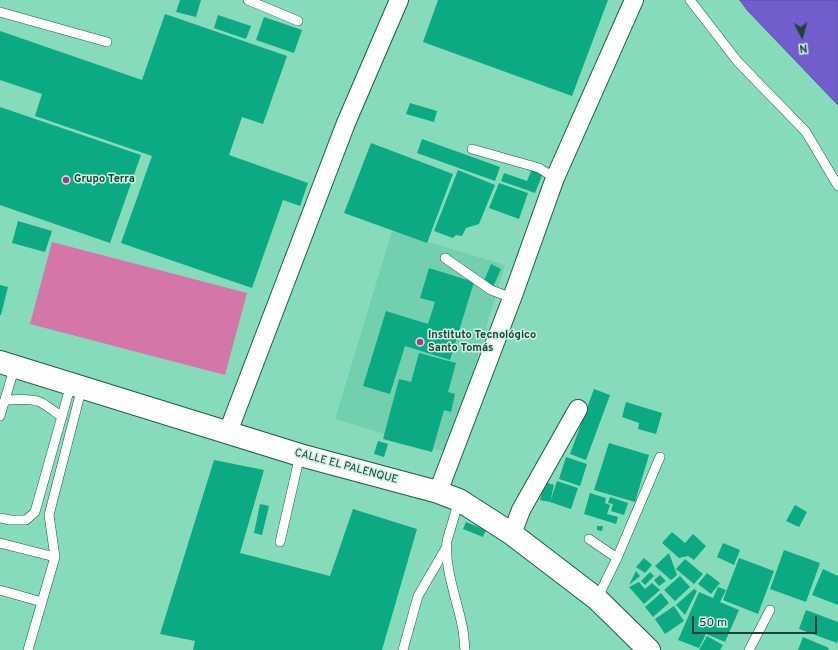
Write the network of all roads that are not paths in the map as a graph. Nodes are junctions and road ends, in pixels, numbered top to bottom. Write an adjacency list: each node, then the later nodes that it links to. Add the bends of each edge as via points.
1 (248, 0): 6 (lane)
2 (399, 0): 19 (street, via 346,123)
3 (634, 0): 9 (street)
4 (690, 0): 10 (lane, via 738,62 806,132)
5 (0, 12): 7 (lane)
6 (298, 21)
7 (107, 42)
8 (472, 149): 9 (lane, via 539,168)
9 (556, 178): 12 (street)
10 (838, 186)
11 (445, 258): 12 (lane, via 491,290)
12 (512, 298): 22 (street)
13 (4, 363): 14 (street, CALLE EL PALENQUE); 15 (lane)
14 (77, 385): 18 (lane); 19 (street, CALLE EL PALENQUE); 30 (lane, via 49,515)
15 (5, 400): 17 (lane); 18 (lane, via 39,401)
16 (578, 409): 25 (street, via 521,510)
17 (0, 416)
18 (62, 417): 24 (lane, via 35,512 26,520)
19 (228, 432): 20 (street, CALLE EL PALENQUE)
20 (300, 455): 22 (street, CALLE EL PALENQUE); 27 (lane)
21 (660, 457): 31 (lane)
22 (438, 492): 23 (street, CALLE EL PALENQUE)
23 (459, 500): 25 (street, CALLE EL PALENQUE); 29 (lane)
24 (0, 518)
25 (512, 534): 33 (street, CALLE EL PALENQUE)
26 (589, 539): 31 (lane)
27 (280, 542)
28 (0, 543): 30 (lane)
29 (446, 548): 37 (lane, via 418,596); 38 (lane)
30 (55, 557): 34 (lane)
31 (617, 558): 33 (lane)
32 (0, 590): 34 (lane)
33 (597, 599): 39 (street, CALLE EL PALENQUE)
34 (42, 602): 36 (lane)
35 (770, 610): 40 (lane)
36 (28, 650)
37 (403, 650)
38 (465, 650)
39 (649, 650)
40 (749, 650)

